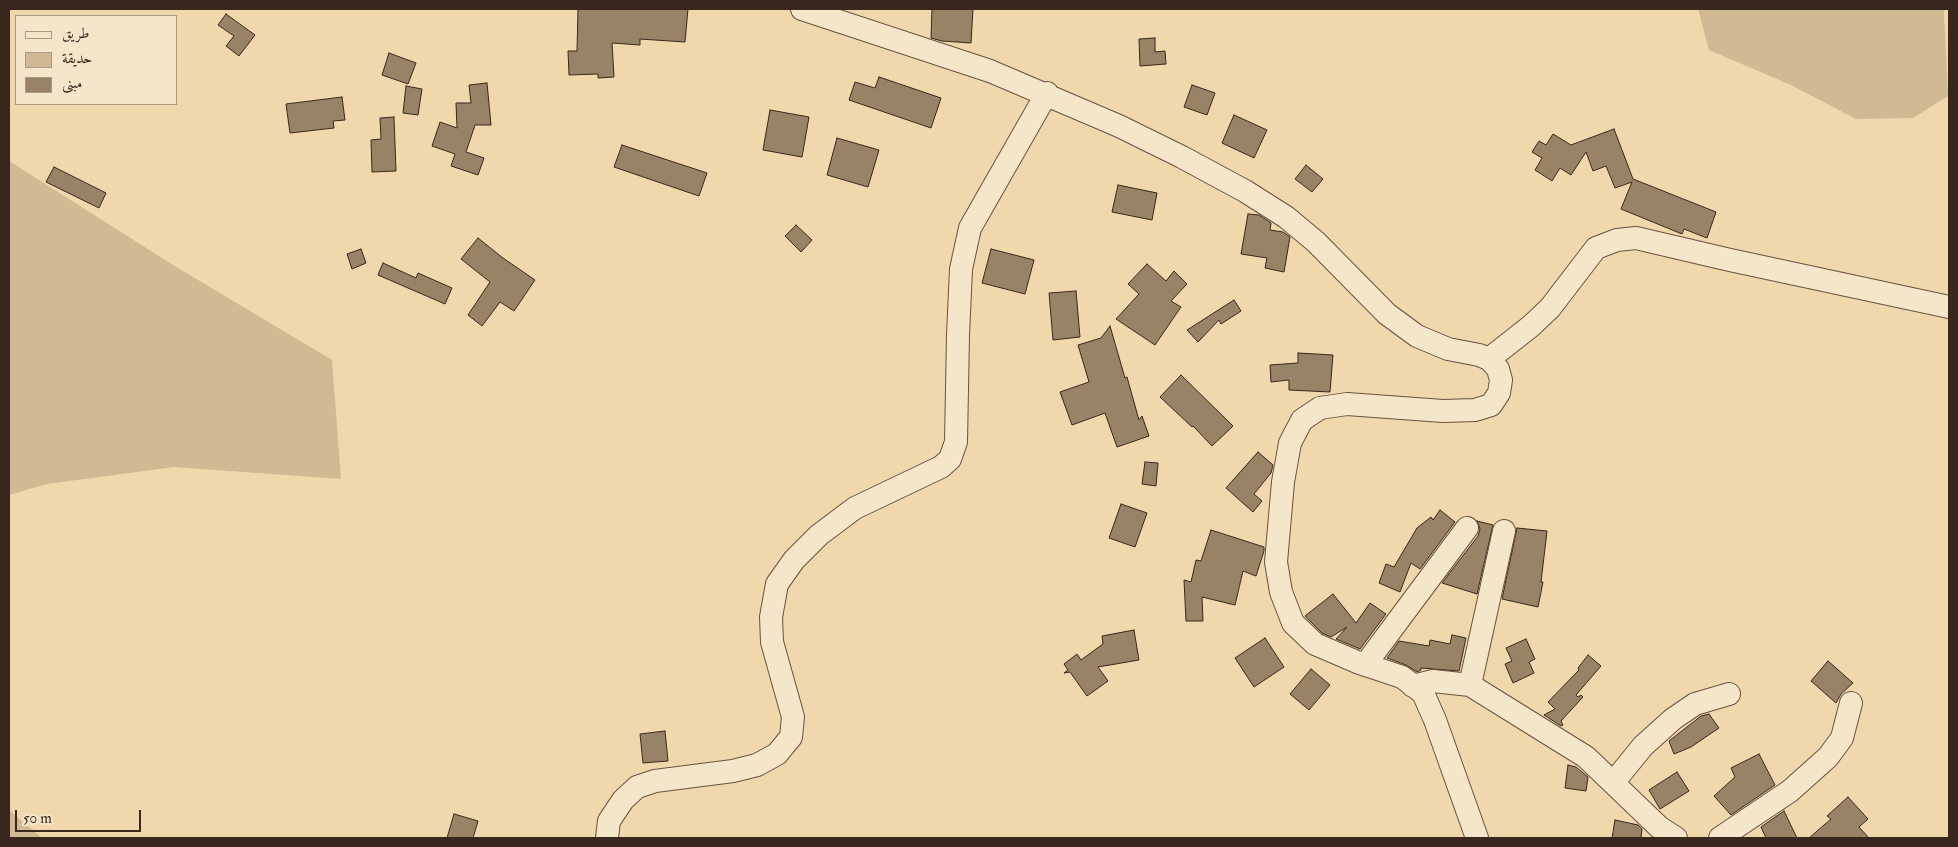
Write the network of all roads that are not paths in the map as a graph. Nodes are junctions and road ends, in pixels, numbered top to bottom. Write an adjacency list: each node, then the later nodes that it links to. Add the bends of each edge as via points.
1 (802, 9): 2 (street, via 981,68)
2 (1047, 94): 4 (street, via 1246,191 1286,217 1316,242 1387,314 1417,336 1448,349); 13 (street, via 970,228 961,269 956,442 950,459 941,467 855,508 819,535 794,560 777,584 771,617 772,642 793,717 791,737 777,754 757,764 733,771 655,781 637,788 623,800 610,821)
3 (1949, 307): 4 (street, via 1636,238 1616,240 1596,248 1550,308)
4 (1489, 359): 7 (street, via 1498,369 1501,380 1500,393 1491,405 1475,410 1443,411 1347,404 1320,408 1302,420 1290,443 1276,562 1281,592 1293,623 1315,644)
5 (1467, 528): 7 (street)
6 (1504, 531): 8 (street)
7 (1365, 665): 9 (street, via 1402,677)
8 (1470, 685): 9 (street, via 1432,681); 12 (street, via 1586,757)
9 (1414, 686): 14 (street, via 1423,693 1435,720)
10 (1729, 694): 12 (street, via 1695,704 1672,719 1643,746)
11 (1850, 703): 16 (street, via 1842,738 1828,757 1790,791)
12 (1613, 783): 15 (street)
13 (607, 838)
14 (1477, 838)
15 (1676, 838)
16 (1720, 838)

